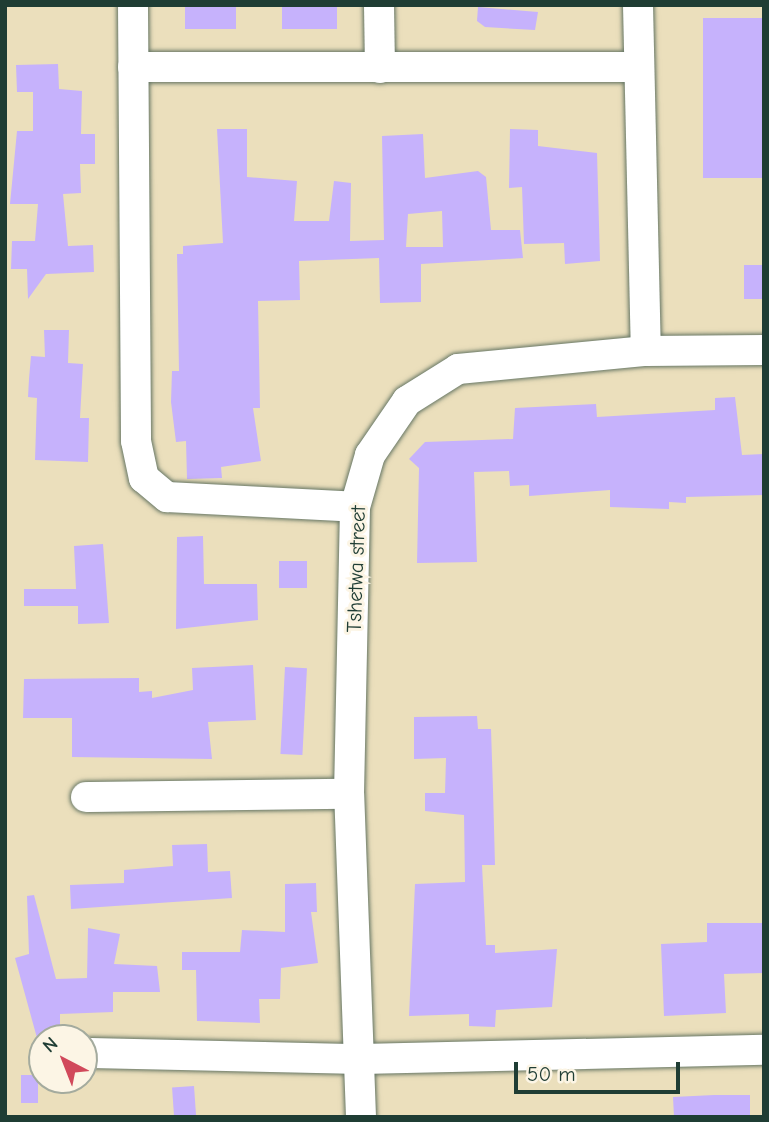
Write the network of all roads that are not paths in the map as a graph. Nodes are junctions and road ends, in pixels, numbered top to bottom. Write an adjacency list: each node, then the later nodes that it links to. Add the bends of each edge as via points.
1 (133, 5): 4 (street)
2 (379, 5): 6 (street)
3 (638, 5): 5 (street)
4 (133, 67): 6 (street); 9 (street, via 136,450 144,478 167,497)
5 (639, 67): 6 (street); 8 (street)
6 (380, 68)
7 (764, 350): 8 (street, Tshetwa street)
8 (646, 351): 9 (street, Tshetwa street, via 485,363 435,379 386,425)
9 (355, 507): 10 (street, Tshetwa street)
10 (349, 794): 11 (street); 14 (street, Tshetwa street)
11 (86, 797)
12 (764, 1050): 14 (street)
13 (98, 1054): 14 (street)
14 (361, 1059): 15 (street, Tshetwa street)
15 (361, 1117)

